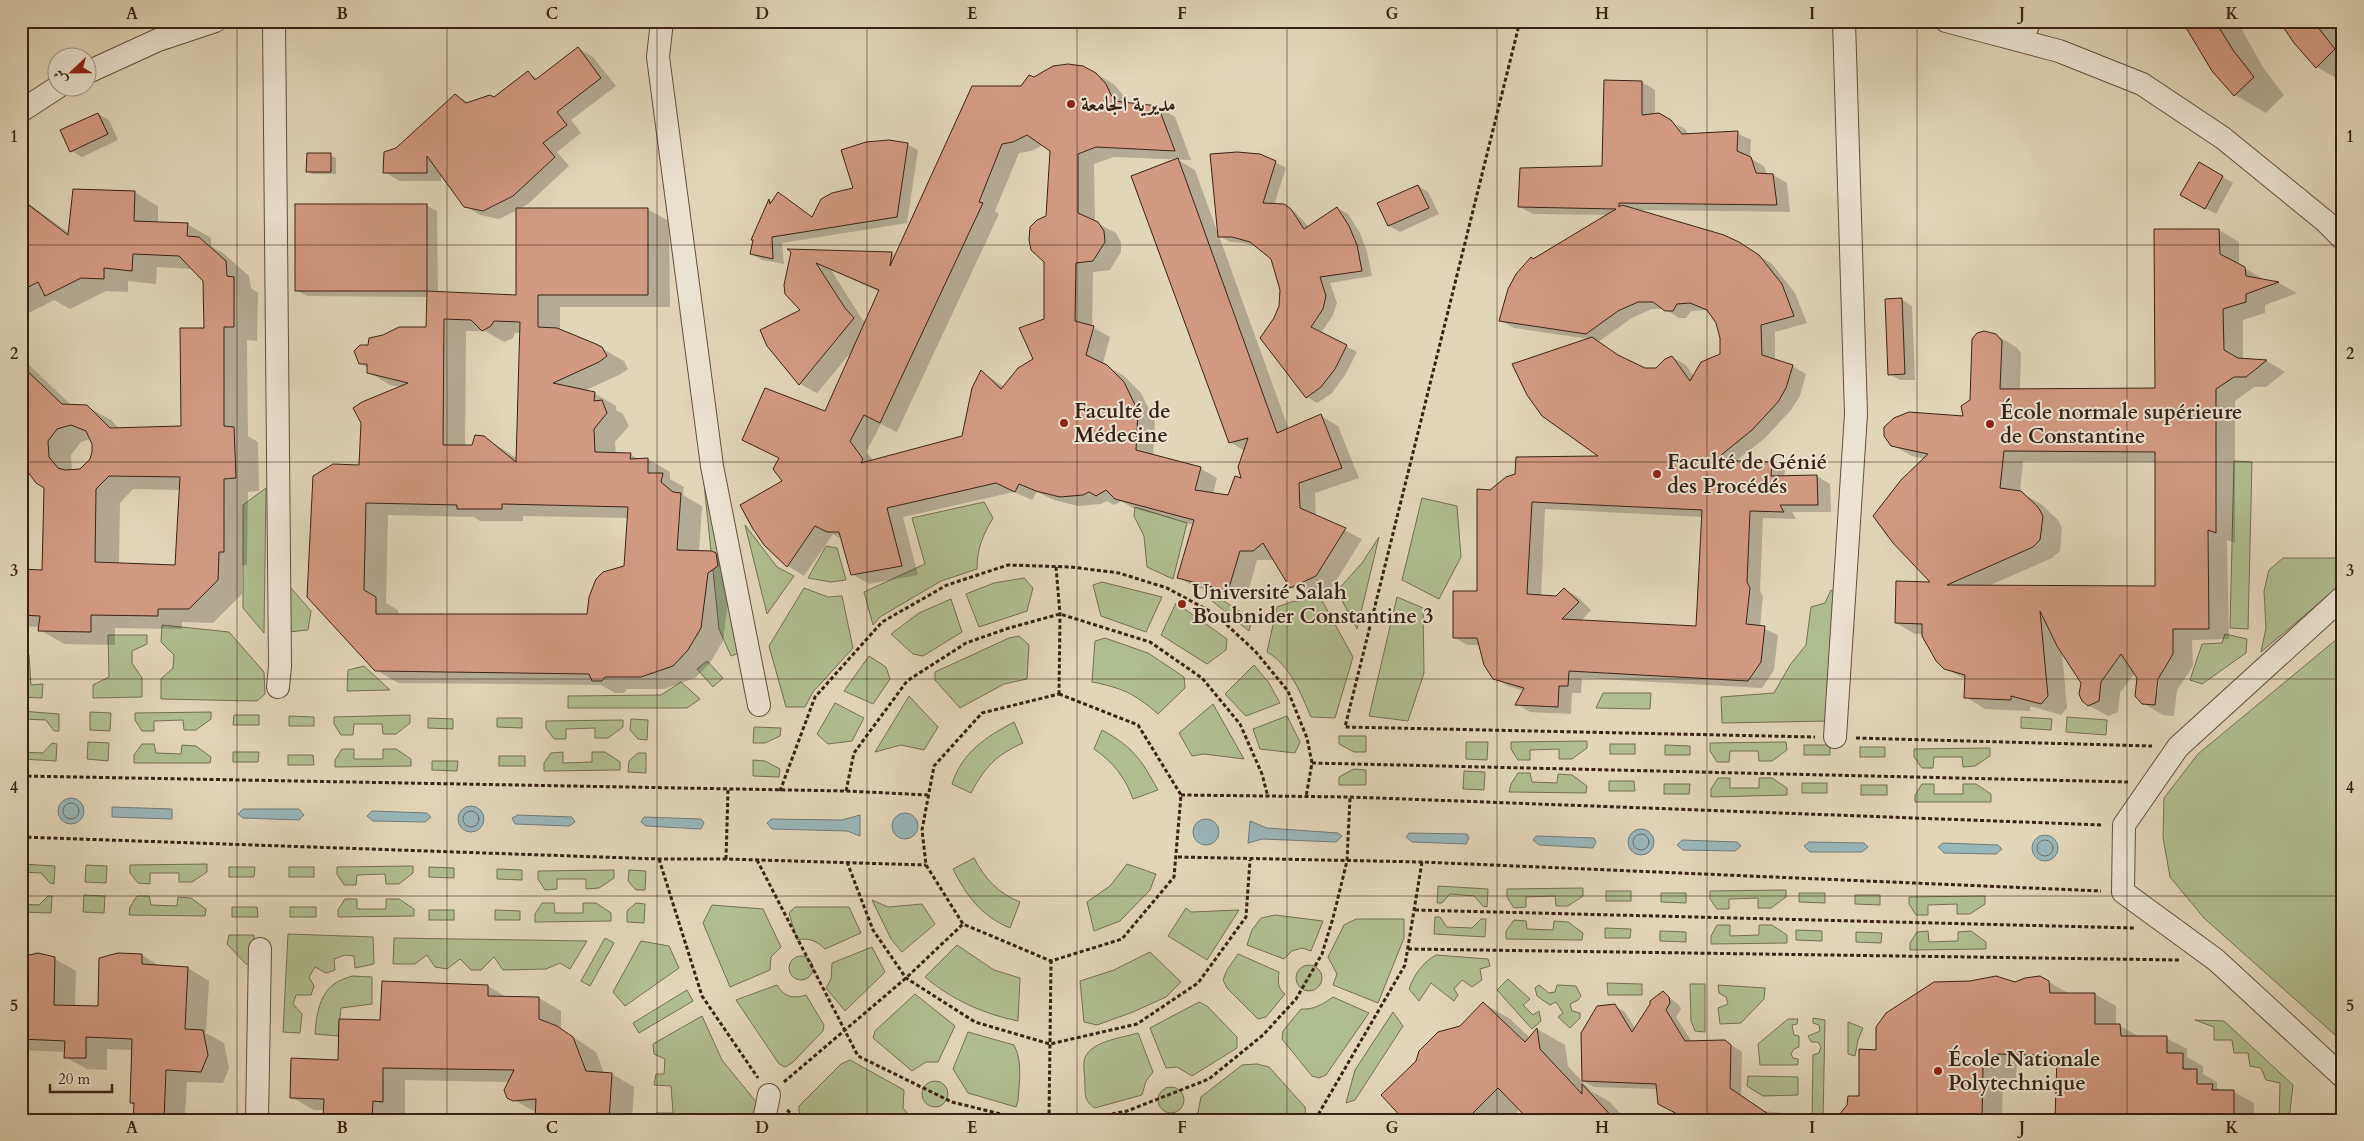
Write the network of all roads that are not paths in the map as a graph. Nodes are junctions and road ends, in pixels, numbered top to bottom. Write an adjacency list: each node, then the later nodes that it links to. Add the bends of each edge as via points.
1 (215, 21): 7 (lane, via 158,40)
2 (274, 21): 12 (lane)
3 (662, 21): 13 (lane, via 658,57 712,466)
4 (1844, 21): 14 (lane, via 1856,414)
5 (1946, 21): 6 (lane)
6 (2026, 31): 10 (lane, via 2059,51 2142,84 2223,138)
7 (98, 67)
8 (48, 93): 9 (lane)
9 (21, 111)
10 (2343, 239)
11 (2343, 598): 16 (lane, via 2178,747 2124,826 2123,892 2216,960)
12 (278, 686)
13 (759, 705)
14 (1836, 738)
15 (260, 949): 18 (lane)
16 (2343, 1077)
17 (769, 1095): 19 (lane)
18 (257, 1120)
19 (764, 1120)

